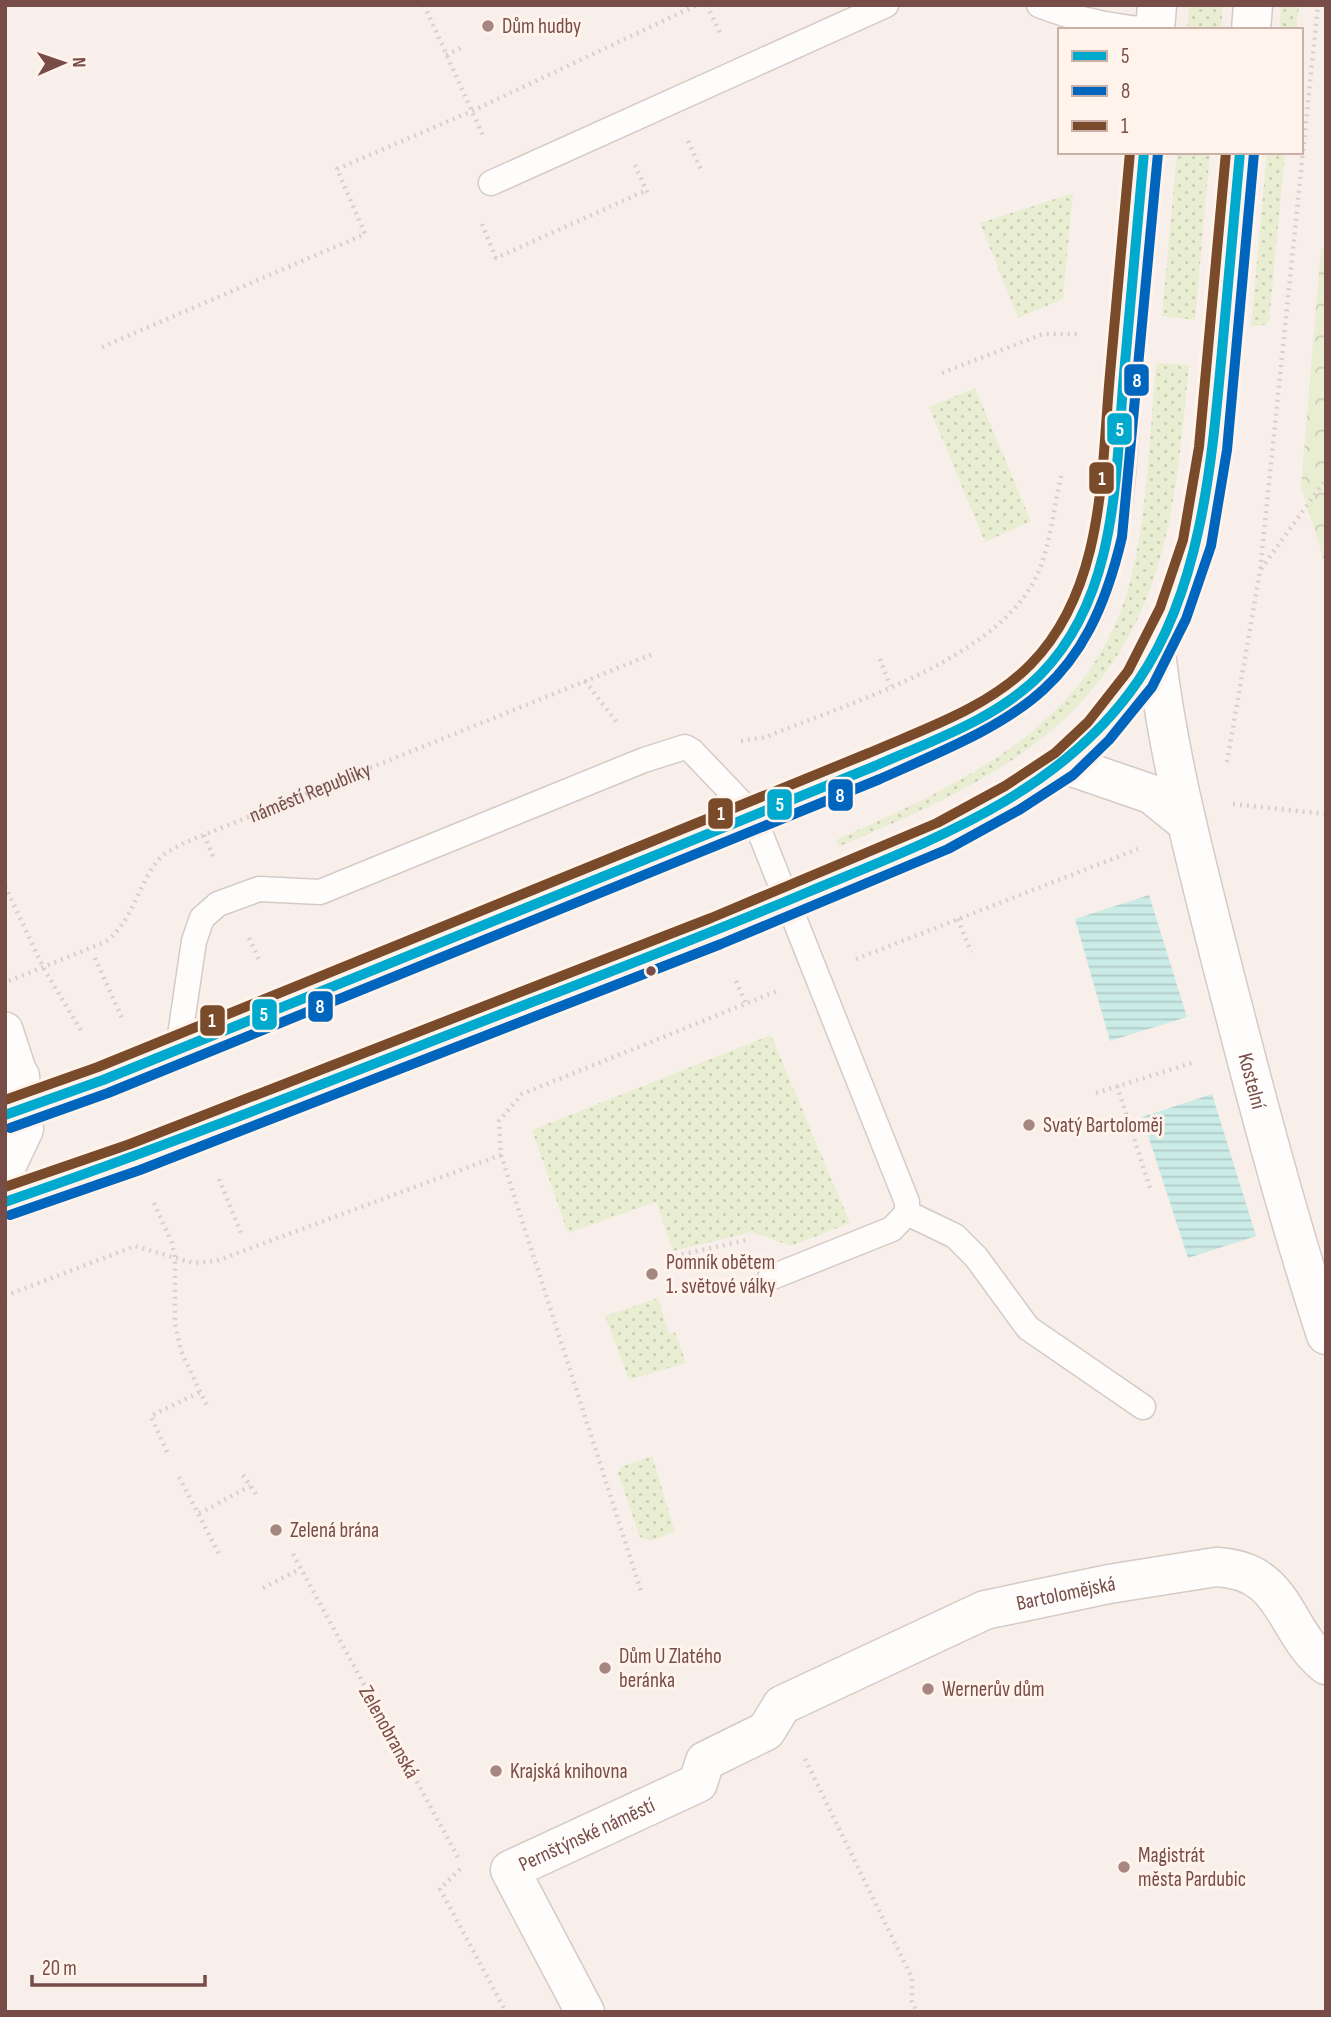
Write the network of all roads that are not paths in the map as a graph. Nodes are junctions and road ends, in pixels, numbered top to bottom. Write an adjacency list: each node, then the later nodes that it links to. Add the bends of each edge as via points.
1 (886, 5): 10 (lane)
2 (1039, 5): 5 (lane, via 1077,20)
3 (1157, 5): 6 (street)
4 (1253, 5): 7 (street)
5 (1138, 28)
6 (1153, 28)
7 (1251, 28)
8 (1144, 154): 13 (street, via 1109,526 1102,561 1076,630 1041,674 990,711)
9 (1240, 154): 11 (street, via 1207,492 1188,574)
10 (491, 183)
11 (1156, 653): 12 (street, via 1124,703); 14 (street, Kostelní, via 1162,707)
12 (1064, 764): 14 (street, via 1151,794); 15 (street, via 943,836)
13 (753, 816): 15 (lane); 17 (street); 17 (lane, via 692,751 675,748 320,892 259,889 218,904 202,918 194,941)
14 (1187, 823): 23 (street, Kostelní, via 1273,1164)
15 (788, 900): 20 (street, via 172,1142); 21 (lane, via 904,1190)
16 (5, 1030): 18 (street)
17 (178, 1049): 18 (street)
18 (16, 1099): 19 (street, via 24,1129)
19 (5, 1169)
20 (5, 1202)
21 (906, 1213): 22 (lane, via 892,1229); 24 (lane, via 955,1236 1028,1328)
22 (770, 1278)
23 (1326, 1335)
24 (1143, 1407)
25 (1326, 1665): 26 (street, Bartolomějská, via 1264,1582 1250,1573 1216,1567 985,1610)
26 (782, 1705): 27 (street, Pernštýnské náměstí, via 766,1731 705,1761 698,1783 510,1870)
27 (585, 2012)

